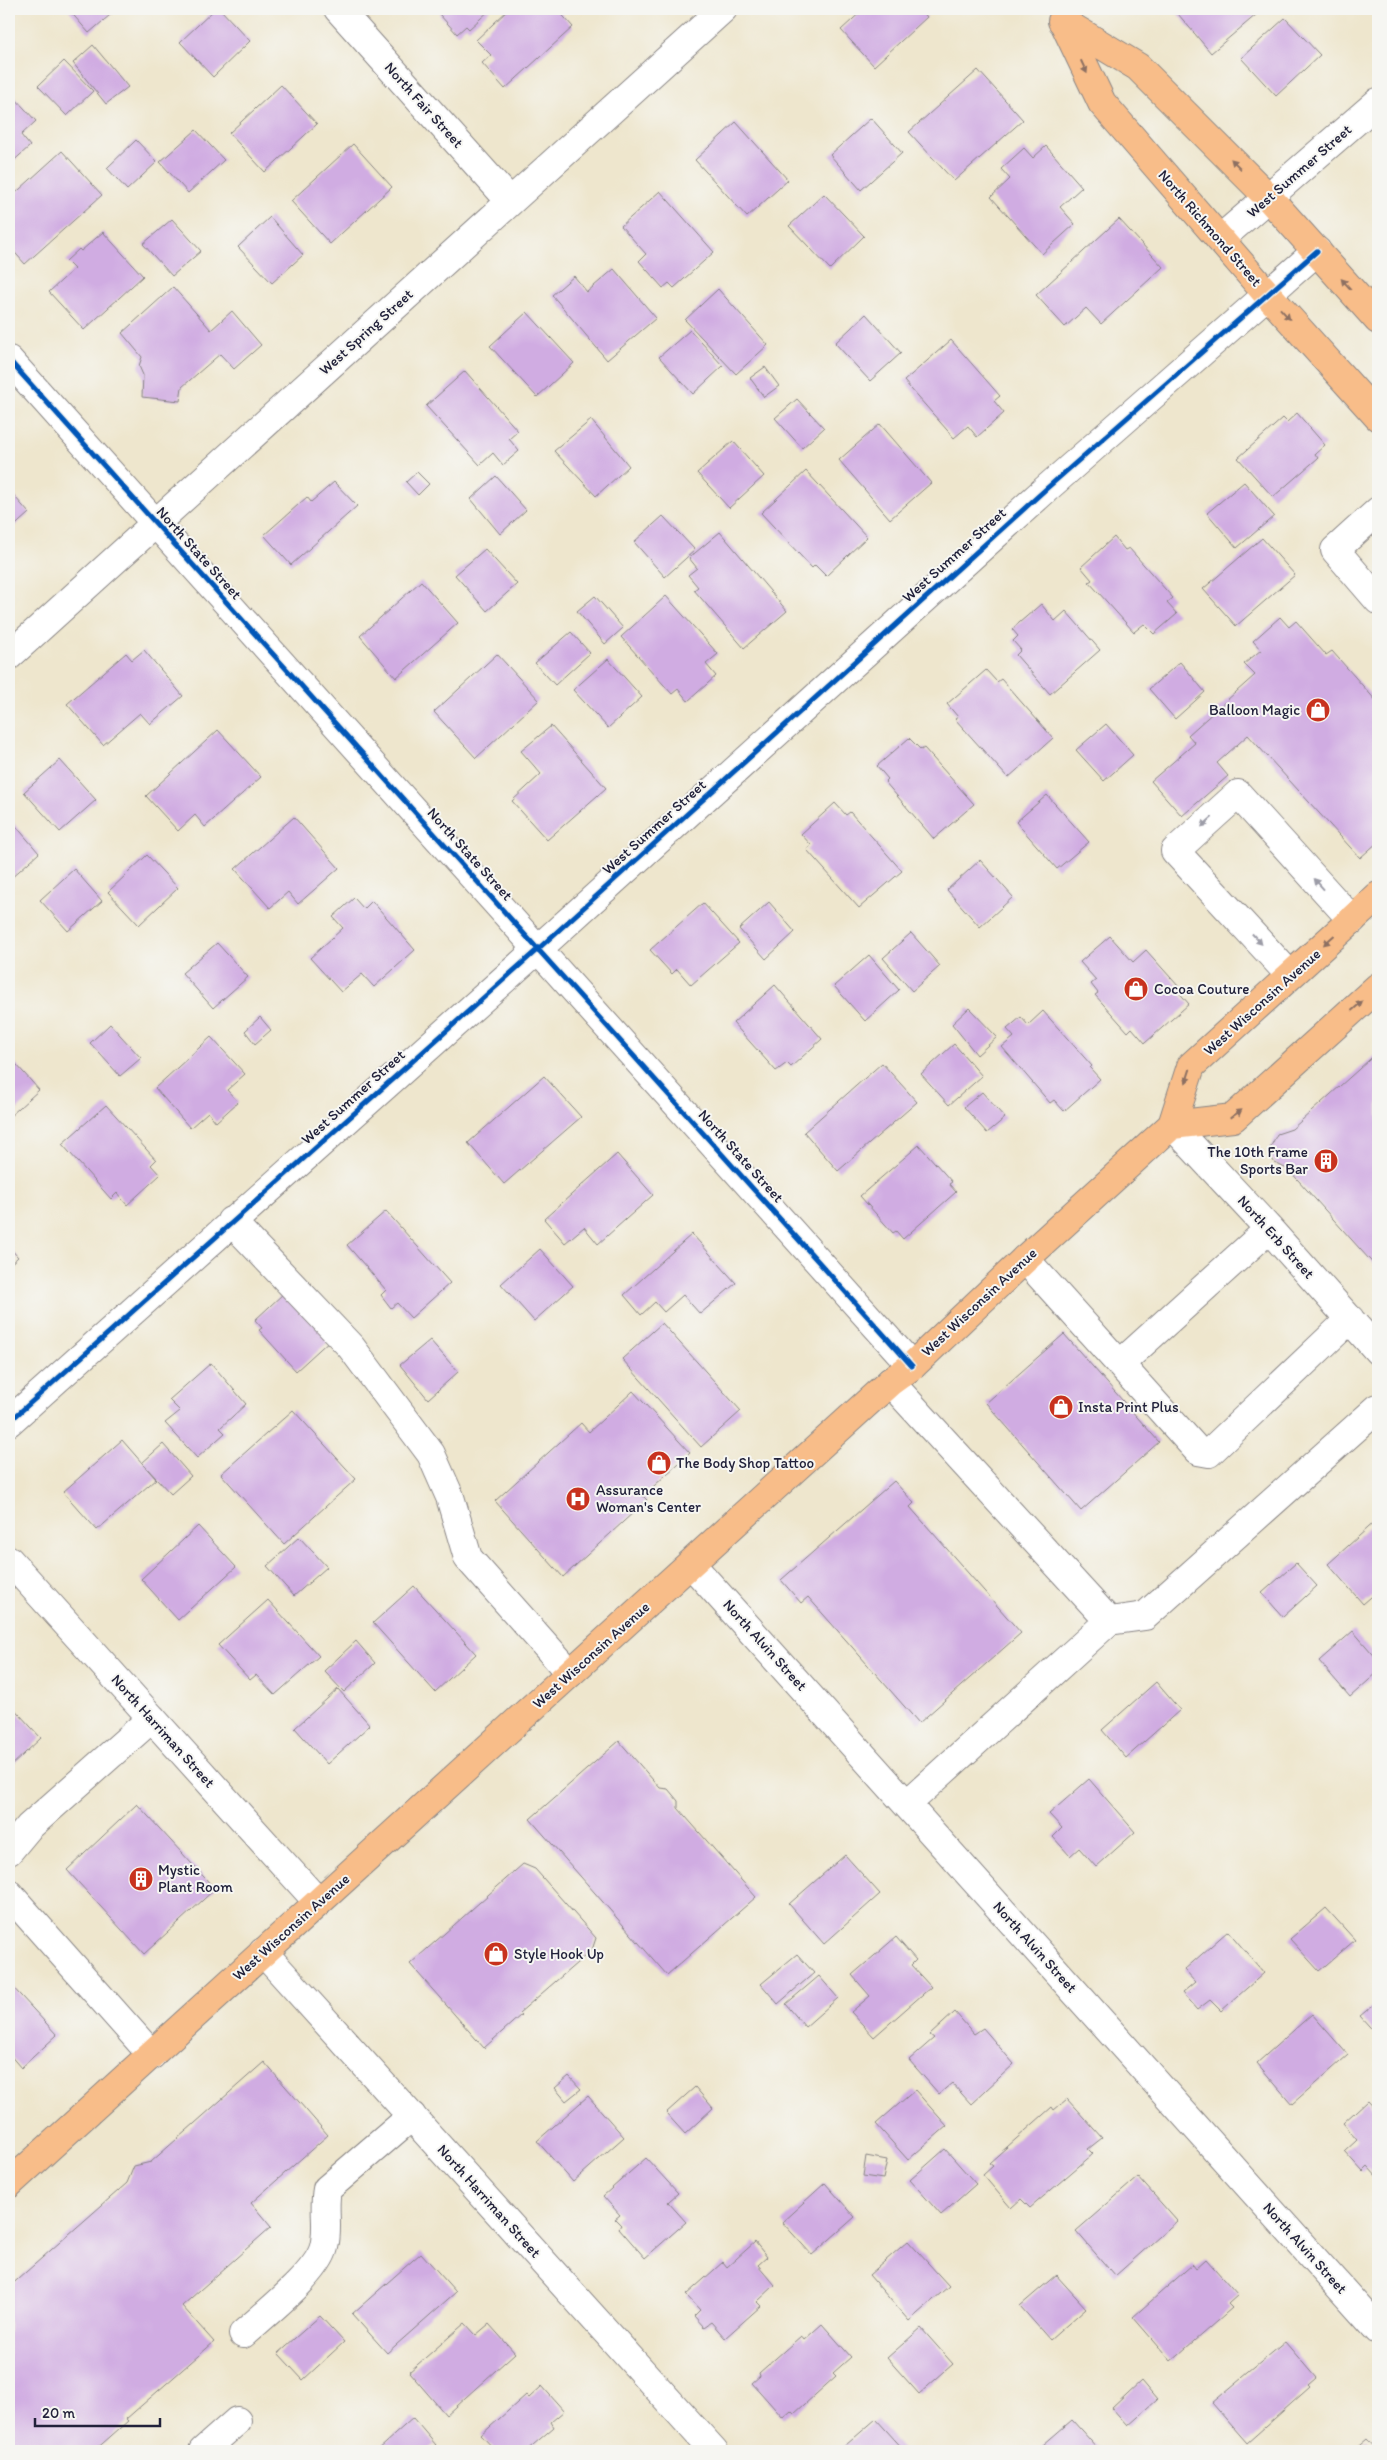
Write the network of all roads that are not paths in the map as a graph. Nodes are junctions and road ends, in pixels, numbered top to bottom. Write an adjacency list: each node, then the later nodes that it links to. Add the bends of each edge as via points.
1 (338, 9): 6 (street, North Fair Street)
2 (723, 9): 6 (street, West Spring Street)
3 (1057, 16): 5 (main road, North Richmond Street, one-way to 3, via 1138,67); 7 (main road, North Richmond Street, one-way to 7, via 1102,104)
4 (1378, 102): 5 (street, West Summer Street)
5 (1268, 197): 7 (street, West Summer Street); 8 (main road, North Richmond Street)
6 (510, 201): 14 (street, West Spring Street)
7 (1220, 239): 9 (main road, North Richmond Street)
8 (1317, 251): 9 (street, West Summer Street); 10 (main road, North Richmond Street, one-way to 8)
9 (1268, 295): 12 (main road, North Richmond Street, one-way to 12); 19 (street, West Summer Street, via 1046,489)
10 (1378, 320)
11 (9, 360): 14 (street, North State Street)
12 (1378, 418)
13 (1378, 512): 15 (street, via 1335,550)
14 (156, 524): 16 (street, West Spring Street); 19 (street, North State Street)
15 (1378, 600)
16 (9, 656)
17 (1378, 896): 18 (main road, West Wisconsin Avenue)
18 (1352, 920): 20 (main road, West Wisconsin Avenue, one-way to 20); 20 (street, one-way to 20, via 1238,794 1175,851)
19 (538, 949): 23 (street, West Summer Street); 29 (street, North State Street)
20 (1290, 975): 22 (main road, West Wisconsin Avenue, one-way to 22, via 1191,1066)
21 (1378, 987): 22 (main road, one-way to 21, via 1233,1118)
22 (1172, 1126): 24 (street, North Erb Street); 25 (main road, West Wisconsin Avenue)
23 (231, 1221): 32 (street, West Summer Street); 36 (street, via 351,1347 431,1454 450,1497 468,1558)
24 (1270, 1229): 26 (street, North Erb Street); 28 (street)
25 (1025, 1259): 28 (street); 29 (main road, West Wisconsin Avenue)
26 (1350, 1319): 27 (street, North Erb Street); 28 (street, via 1209,1453 1198,1451)
27 (1378, 1351)
28 (1120, 1364)
29 (912, 1366): 30 (main road, West Wisconsin Avenue)
30 (890, 1382): 34 (main road, West Wisconsin Avenue); 35 (street)
31 (1378, 1408): 35 (street, via 1145,1616)
32 (9, 1422)
33 (9, 1560): 37 (street, North Harriman Street)
34 (691, 1564): 36 (main road, West Wisconsin Avenue); 38 (street, North Alvin Street)
35 (1109, 1621): 38 (street)
36 (570, 1673): 41 (main road, West Wisconsin Avenue)
37 (152, 1718): 39 (street, via 29,1827); 41 (street, North Harriman Street)
38 (907, 1804): 46 (street, North Alvin Street)
39 (9, 1851)
40 (9, 1894): 43 (street)
41 (318, 1902): 42 (main road, West Wisconsin Avenue)
42 (263, 1952): 43 (main road, West Wisconsin Avenue); 44 (street, North Harriman Street)
43 (152, 2054): 45 (main road, West Wisconsin Avenue)
44 (412, 2116): 47 (street, via 327,2189 324,2207 327,2230 314,2268); 50 (street, North Harriman Street)
45 (9, 2184)
46 (1378, 2330)
47 (243, 2334)
48 (237, 2421): 49 (street)
49 (203, 2451)
50 (714, 2451)

